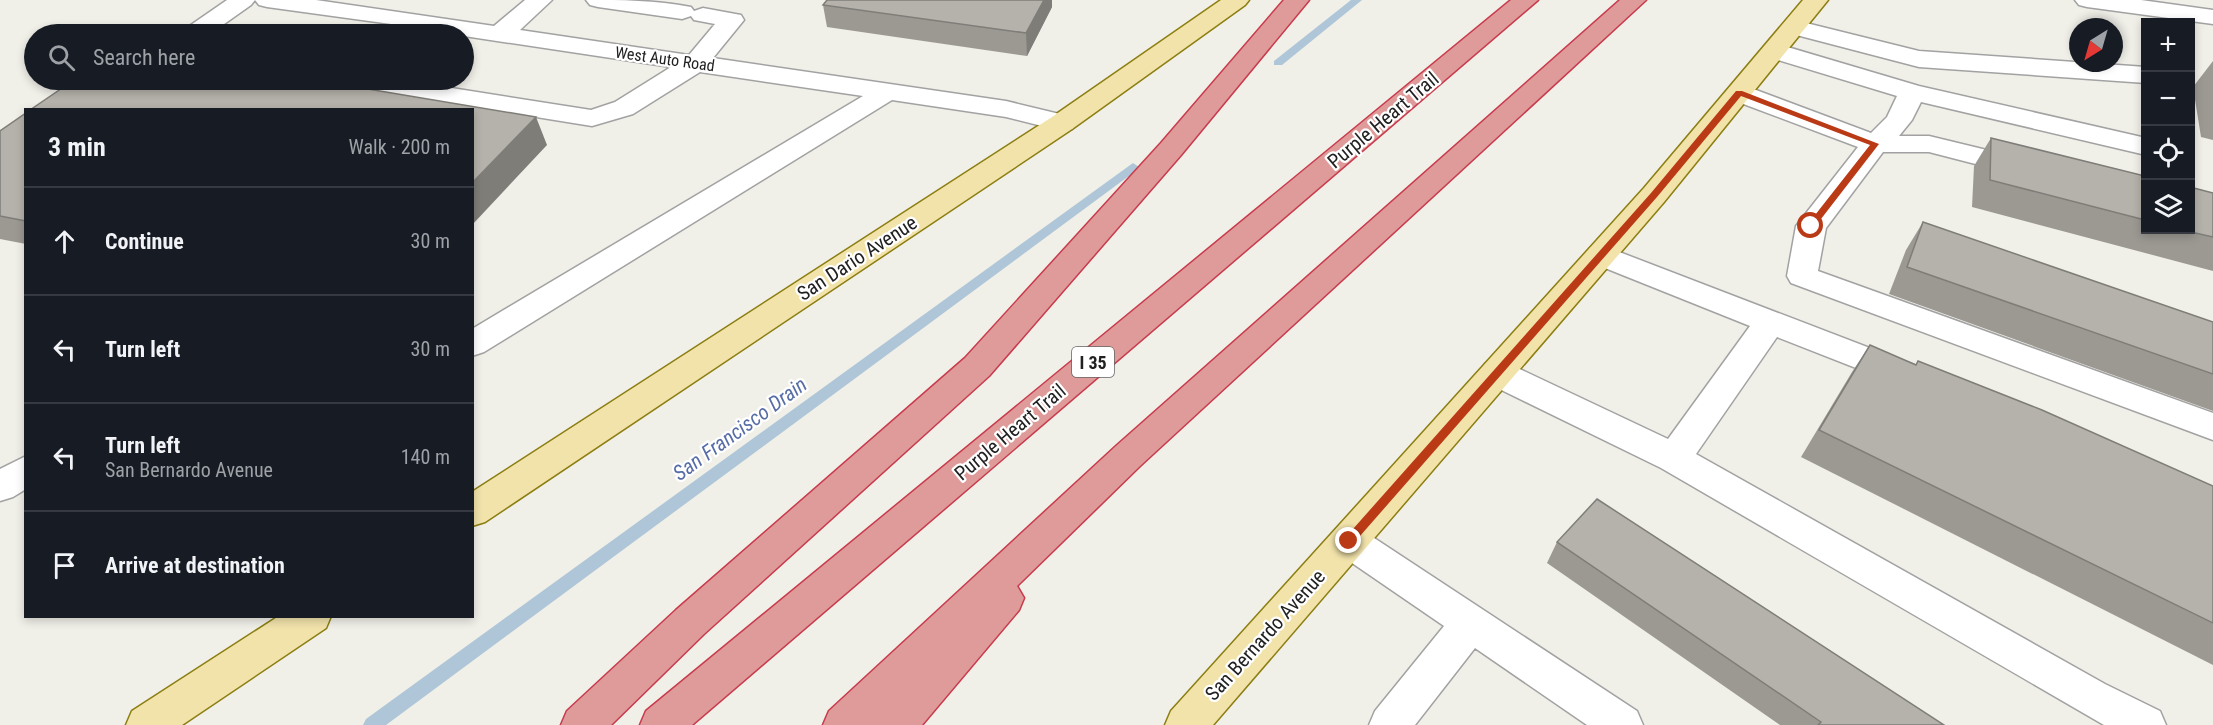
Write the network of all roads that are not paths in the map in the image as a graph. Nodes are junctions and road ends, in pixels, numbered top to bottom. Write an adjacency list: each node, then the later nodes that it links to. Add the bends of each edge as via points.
1 (243, 0): 14 (street)
2 (267, 0): 15 (street, West Auto Road)
3 (540, 0): 17 (street)
4 (598, 0): 13 (street)
5 (749, 0): 13 (street)
6 (1237, 0): 25 (main road, San Dario Avenue)
7 (1297, 0): 44 (highway, via 977,367 690,622)
8 (1526, 0): 45 (highway, Purple Heart Trail / I 35)
9 (1634, 0): 35 (highway)
10 (1816, 0): 18 (main road, San Bernardo Avenue)
11 (2087, 0): 12 (street)
12 (2213, 17)
13 (732, 20): 19 (street)
14 (208, 24)
15 (431, 24)
16 (474, 30): 17 (street, West Auto Road)
17 (500, 34): 19 (street, West Auto Road)
18 (1784, 39): 20 (street, via 1919,59); 23 (street); 24 (main road, San Bernardo Avenue)
19 (696, 63): 21 (street, via 624,108 592,118); 22 (street, West Auto Road)
20 (2141, 75)
21 (417, 90)
22 (889, 91): 25 (street, West Auto Road, via 1006,109); 31 (street)
23 (1912, 92): 26 (street, via 1899,120); 27 (street)
24 (1739, 93): 26 (street); 29 (main road, San Bernardo Avenue)
25 (1062, 123): 39 (main road, San Dario Avenue)
26 (1875, 144): 28 (street, via 1929,144); 34 (street, via 1811,226 1802,276)
27 (2141, 146)
28 (2043, 172)
29 (1601, 255): 30 (street); 32 (main road, San Bernardo Avenue)
30 (1770, 322): 33 (street); 36 (street)
31 (474, 343)
32 (1497, 374): 36 (street); 40 (main road, San Bernardo Avenue)
33 (1925, 383)
34 (2213, 427)
35 (1128, 456): 46 (highway); 47 (highway)
36 (1674, 458): 51 (street)
37 (24, 471): 38 (street)
38 (0, 488)
39 (474, 510)
40 (1349, 541): 42 (street); 48 (main road, San Bernardo Avenue)
41 (309, 618): 43 (main road)
42 (1471, 622): 49 (street); 50 (street)
43 (147, 725)
44 (582, 725)
45 (661, 725)
46 (844, 725)
47 (895, 725)
48 (1186, 725)
49 (1390, 725)
50 (1622, 725)
51 (2145, 725)

